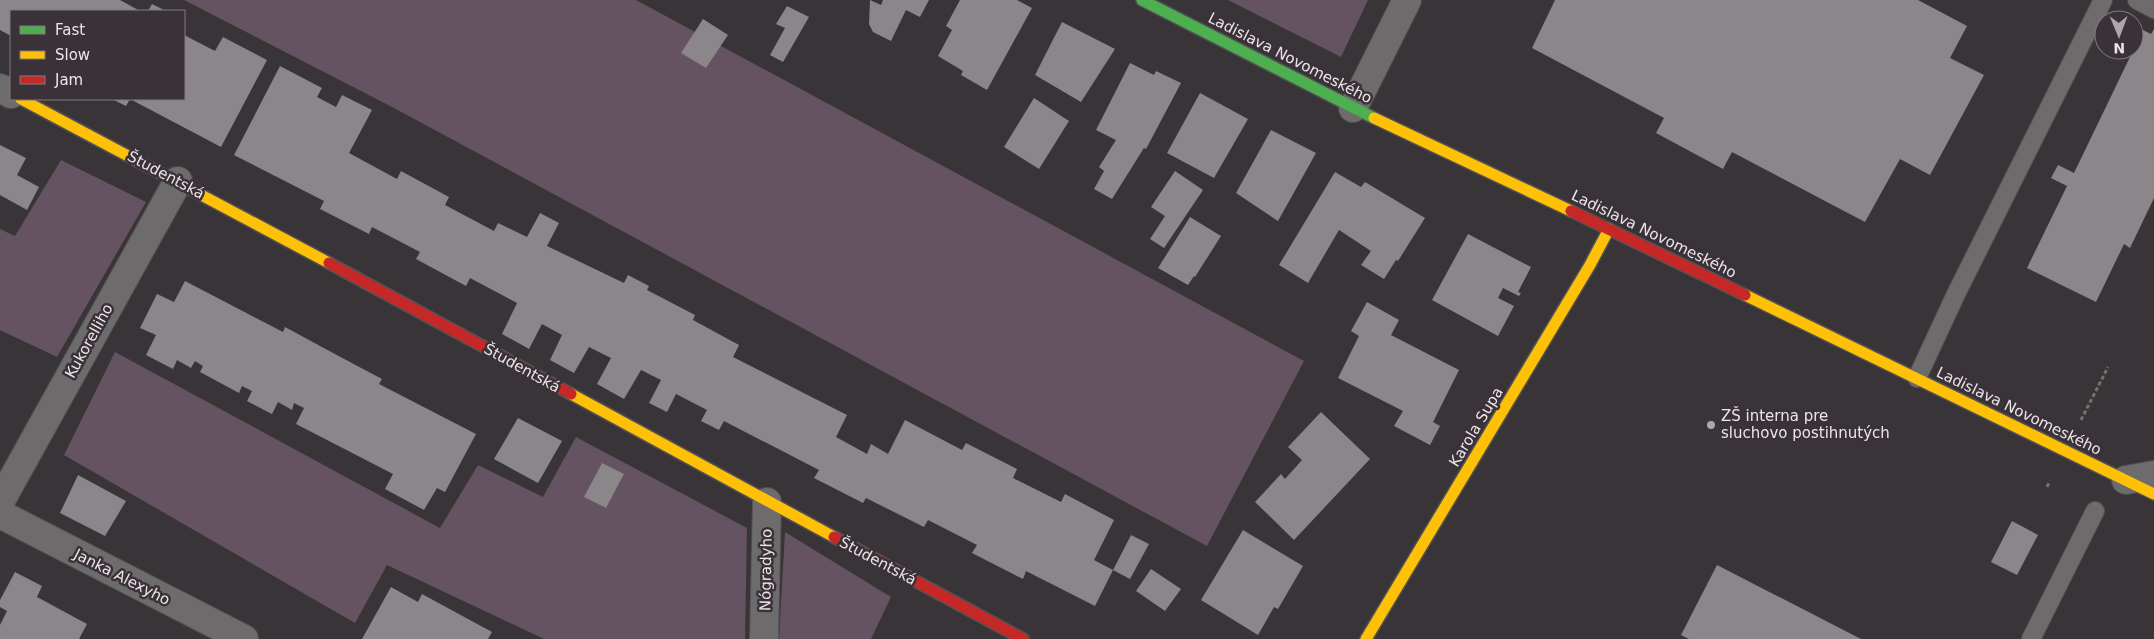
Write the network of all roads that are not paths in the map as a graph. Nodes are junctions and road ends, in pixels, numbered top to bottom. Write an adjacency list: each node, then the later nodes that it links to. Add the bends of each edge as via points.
1 (1142, 0): 7 (street, Ladislava Novomeského)
2 (1407, 0): 7 (street)
3 (2103, 0): 10 (lane)
4 (2137, 0): 5 (lane)
5 (2154, 9)
6 (23, 100): 8 (street, Študentská)
7 (1353, 108): 9 (street, Ladislava Novomeského)
8 (178, 181): 14 (street, Kukorelliho); 15 (street, Študentská)
9 (1609, 228): 10 (street, Ladislava Novomeského); 21 (street, Karola Supa)
10 (1917, 378): 12 (street, Ladislava Novomeského)
11 (2154, 475): 12 (street)
12 (2126, 480): 13 (street, Ladislava Novomeského)
13 (2154, 494)
14 (0, 502)
15 (767, 502): 19 (street, Nógradyho); 20 (street, Študentská)
16 (2095, 511): 22 (lane)
17 (0, 514): 18 (street, Janka Alexyho)
18 (244, 639)
19 (764, 639)
20 (1022, 639)
21 (1366, 639)
22 (2031, 639)

